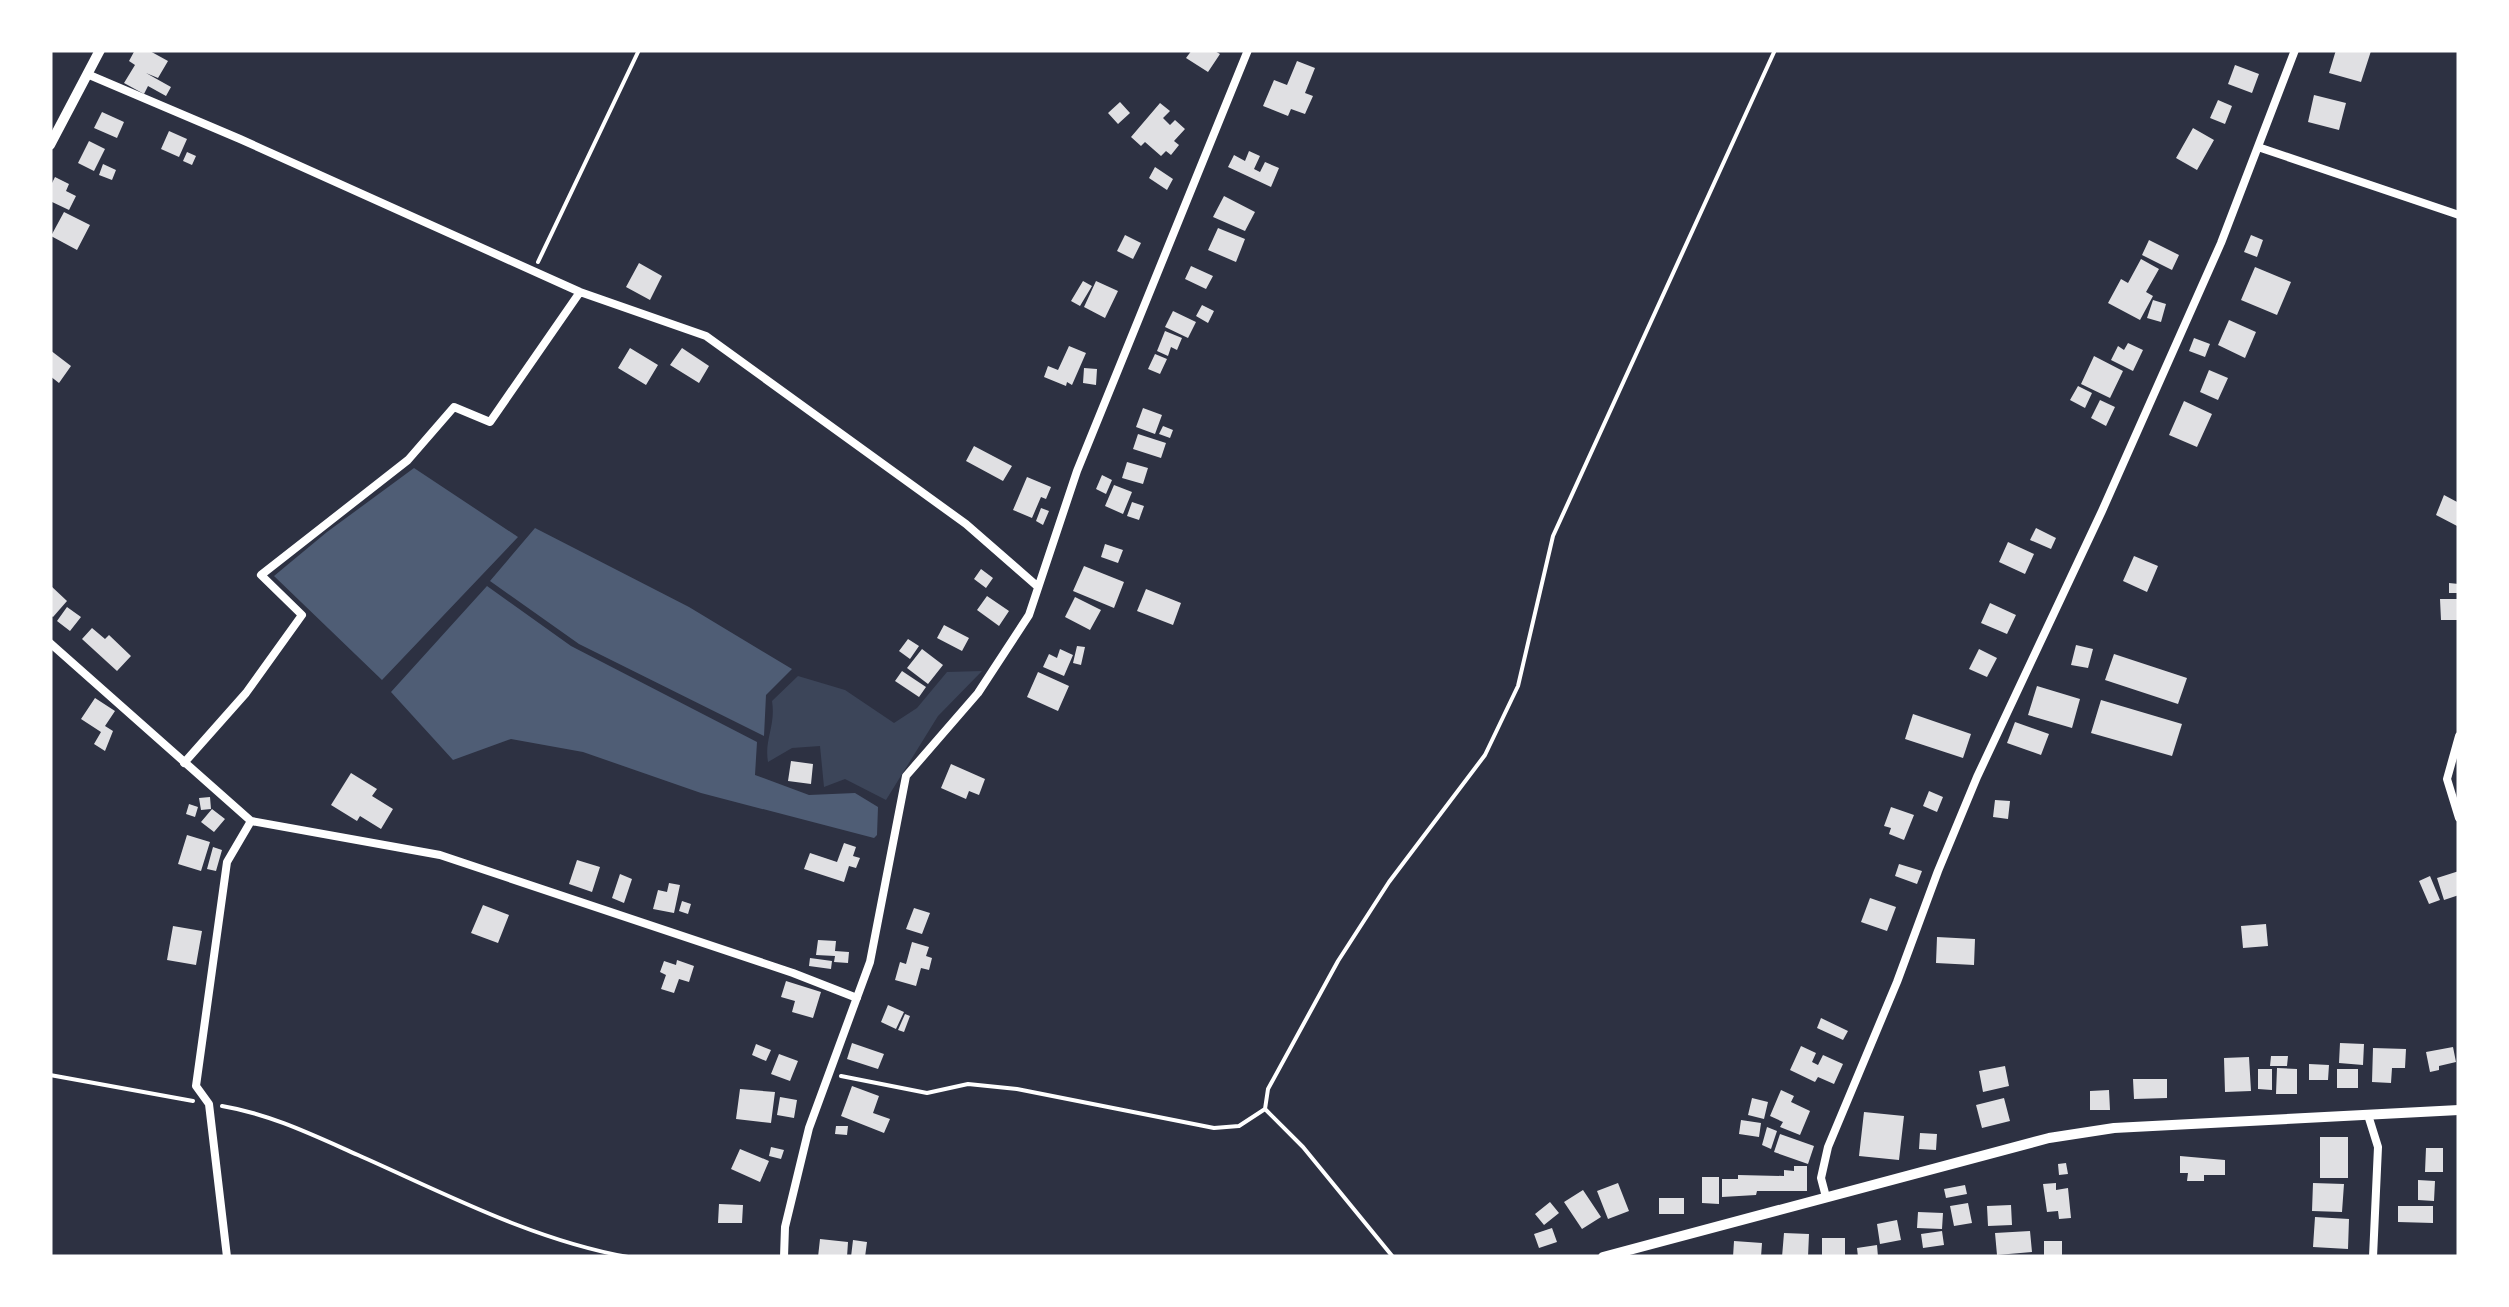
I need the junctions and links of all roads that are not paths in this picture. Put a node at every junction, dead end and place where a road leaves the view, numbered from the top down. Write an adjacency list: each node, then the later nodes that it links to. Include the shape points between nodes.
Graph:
1 (100, 50): 4 (street)
2 (1248, 50): 9 (street)
3 (2295, 50): 6 (street)
4 (87, 74): 5 (street); 8 (street)
5 (50, 145)
6 (2258, 148): 7 (street); 18 (street, via 1938,871 1828,1147 1820,1178)
7 (2459, 215)
8 (580, 292): 9 (street, via 706,336 966,524); 12 (street, via 490,422 454,407 408,460 261,576 302,615 246,693)
9 (1037, 586): 15 (street, via 1029,615 978,692 906,776)
10 (50, 643): 12 (street)
11 (2459, 736): 13 (street, via 2448,779)
12 (184, 762): 14 (street)
13 (2459, 818)
14 (251, 820): 15 (street, via 440,855); 19 (street, via 227,862 196,1086 209,1104)
15 (857, 998): 20 (street, via 809,1128)
16 (2459, 1110): 17 (street)
17 (2368, 1115): 18 (street, via 2114,1128 2049,1138); 22 (street, via 2378,1148)
18 (1826, 1197): 21 (street)
19 (227, 1257)
20 (784, 1257)
21 (1603, 1257)
22 (2373, 1257)

